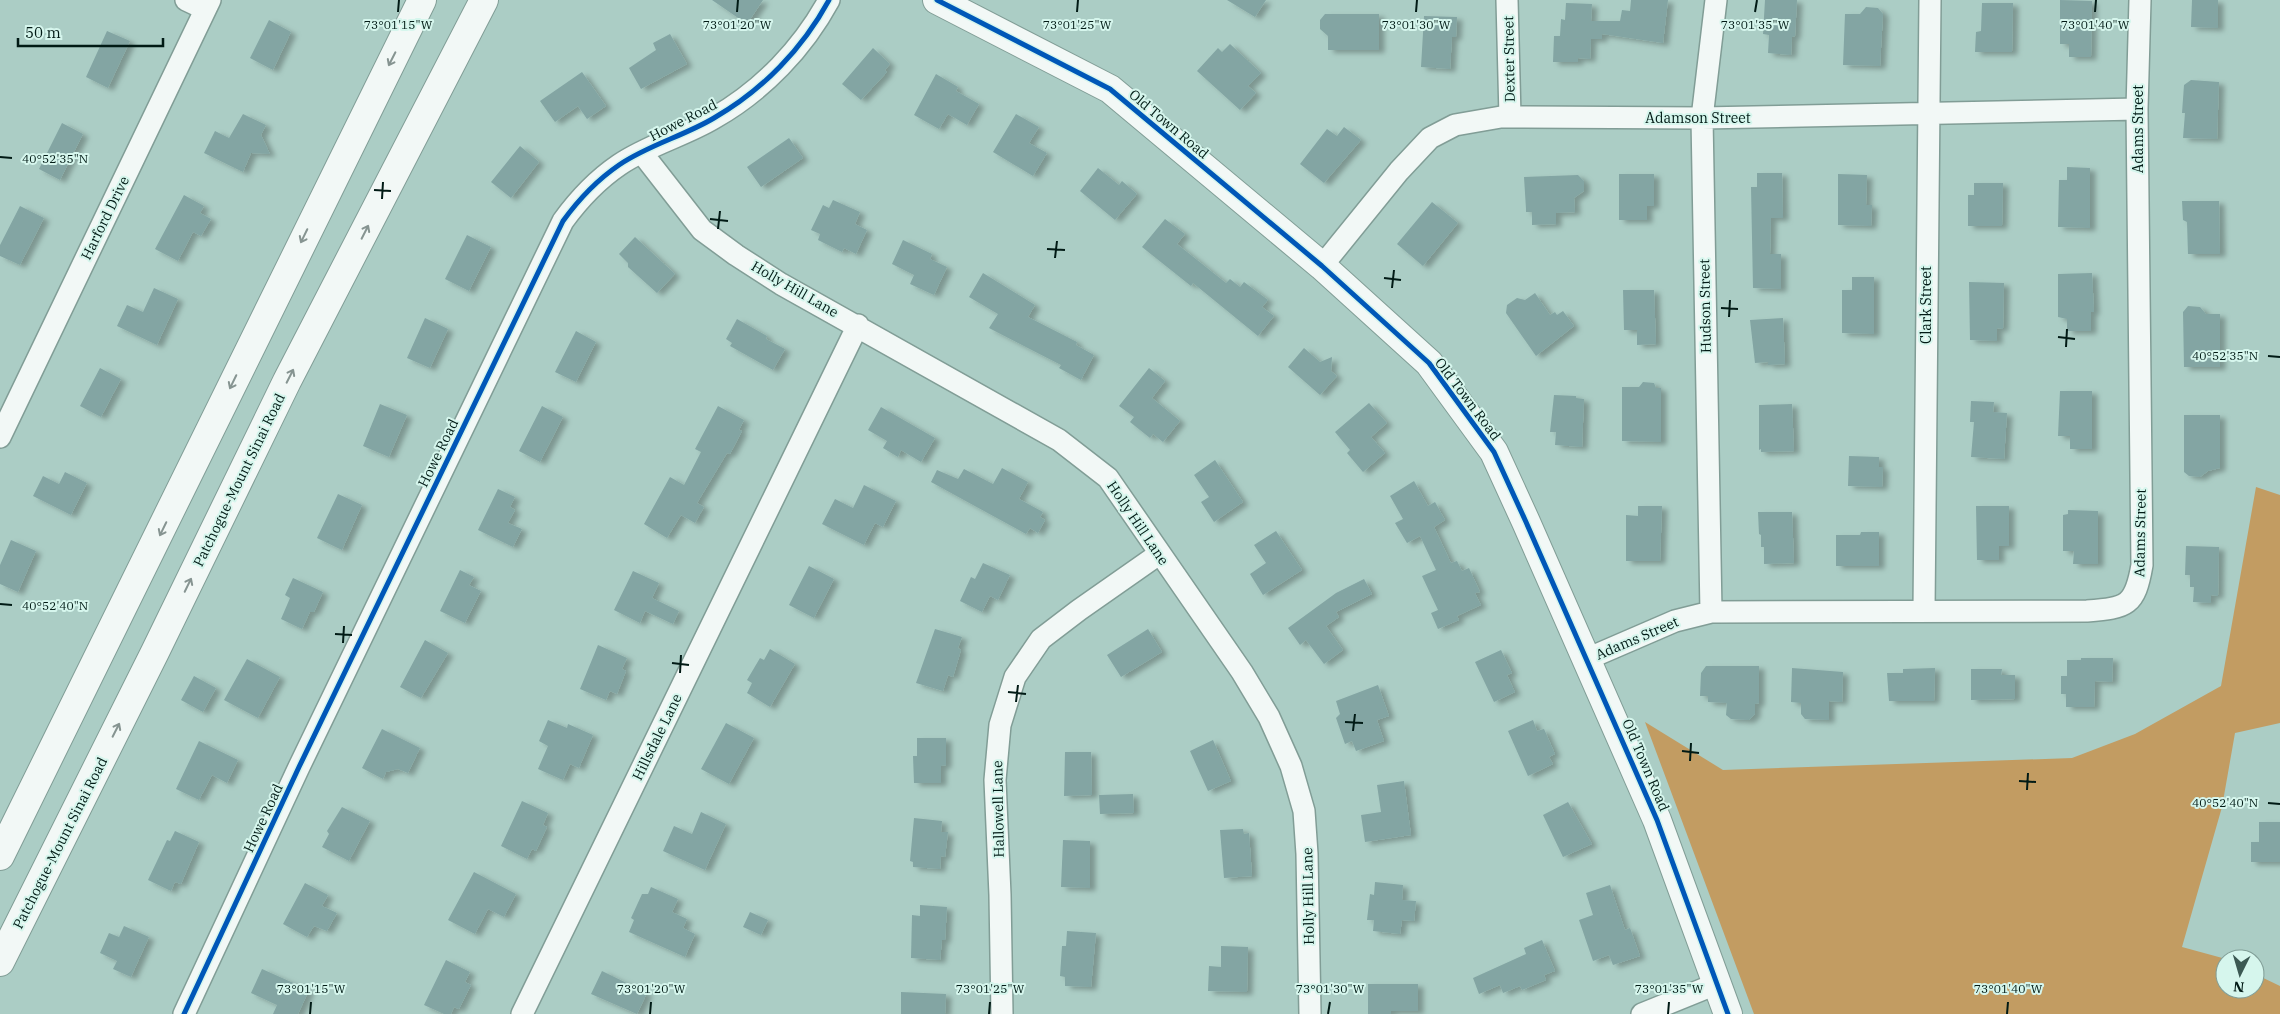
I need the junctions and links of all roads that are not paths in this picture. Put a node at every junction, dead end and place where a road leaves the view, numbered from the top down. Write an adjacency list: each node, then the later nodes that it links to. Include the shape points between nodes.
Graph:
1 (186, 0): 10 (street)
2 (422, 0): 23 (main road, one-way to 23)
3 (484, 0): 24 (main road, Patchogue-Mount Sinai Road, one-way to 3, via 287,381)
4 (829, 0): 15 (street, Howe Road, via 798,47 742,100 714,119)
5 (937, 0): 16 (main road, Old Town Road, via 1110,89)
6 (1507, 0): 13 (street, Dexter Street)
7 (1716, 0): 14 (street, Hudson Street)
8 (1930, 0): 12 (street, Clark Street)
9 (2140, 0): 11 (street, Adams Street)
10 (207, 4): 18 (street, Harford Drive)
11 (2137, 110): 12 (street, Adamson Street); 20 (street, Adams Street, via 2142,565 2138,586 2132,599 2118,608 2088,611)
12 (1928, 114): 14 (street, Adamson Street); 20 (street, Clark Street)
13 (1510, 117): 14 (street, Adamson Street); 16 (street, Adamson Street, via 1455,124 1430,138)
14 (1702, 118): 21 (street, Hudson Street)
15 (642, 152): 17 (street, Holly Hill Lane, via 702,230 782,284); 26 (street, Howe Road, via 596,183 563,221 299,767)
16 (1322, 266): 22 (main road, Old Town Road, via 1429,363 1494,452)
17 (858, 325): 19 (street, Holly Hill Lane, via 1059,440 1108,478); 27 (street, Hillsdale Lane)
18 (0, 437)
19 (1159, 554): 28 (street, Hallowell Lane, via 1041,639 1015,677 1000,725 995,780); 29 (street, Holly Hill Lane, via 1242,672 1269,717 1291,766 1304,812 1308,854)
20 (1924, 610): 21 (street, Adams Street)
21 (1711, 612): 22 (street, Adams Street, via 1675,620)
22 (1588, 659): 25 (main road, Old Town Road, via 1657,820)
23 (0, 856)
24 (0, 962)
25 (1716, 984): 30 (street); 31 (main road, Old Town Road)
26 (184, 1014)
27 (522, 1014)
28 (1002, 1014)
29 (1310, 1014)
30 (1642, 1014)
31 (1728, 1014)

